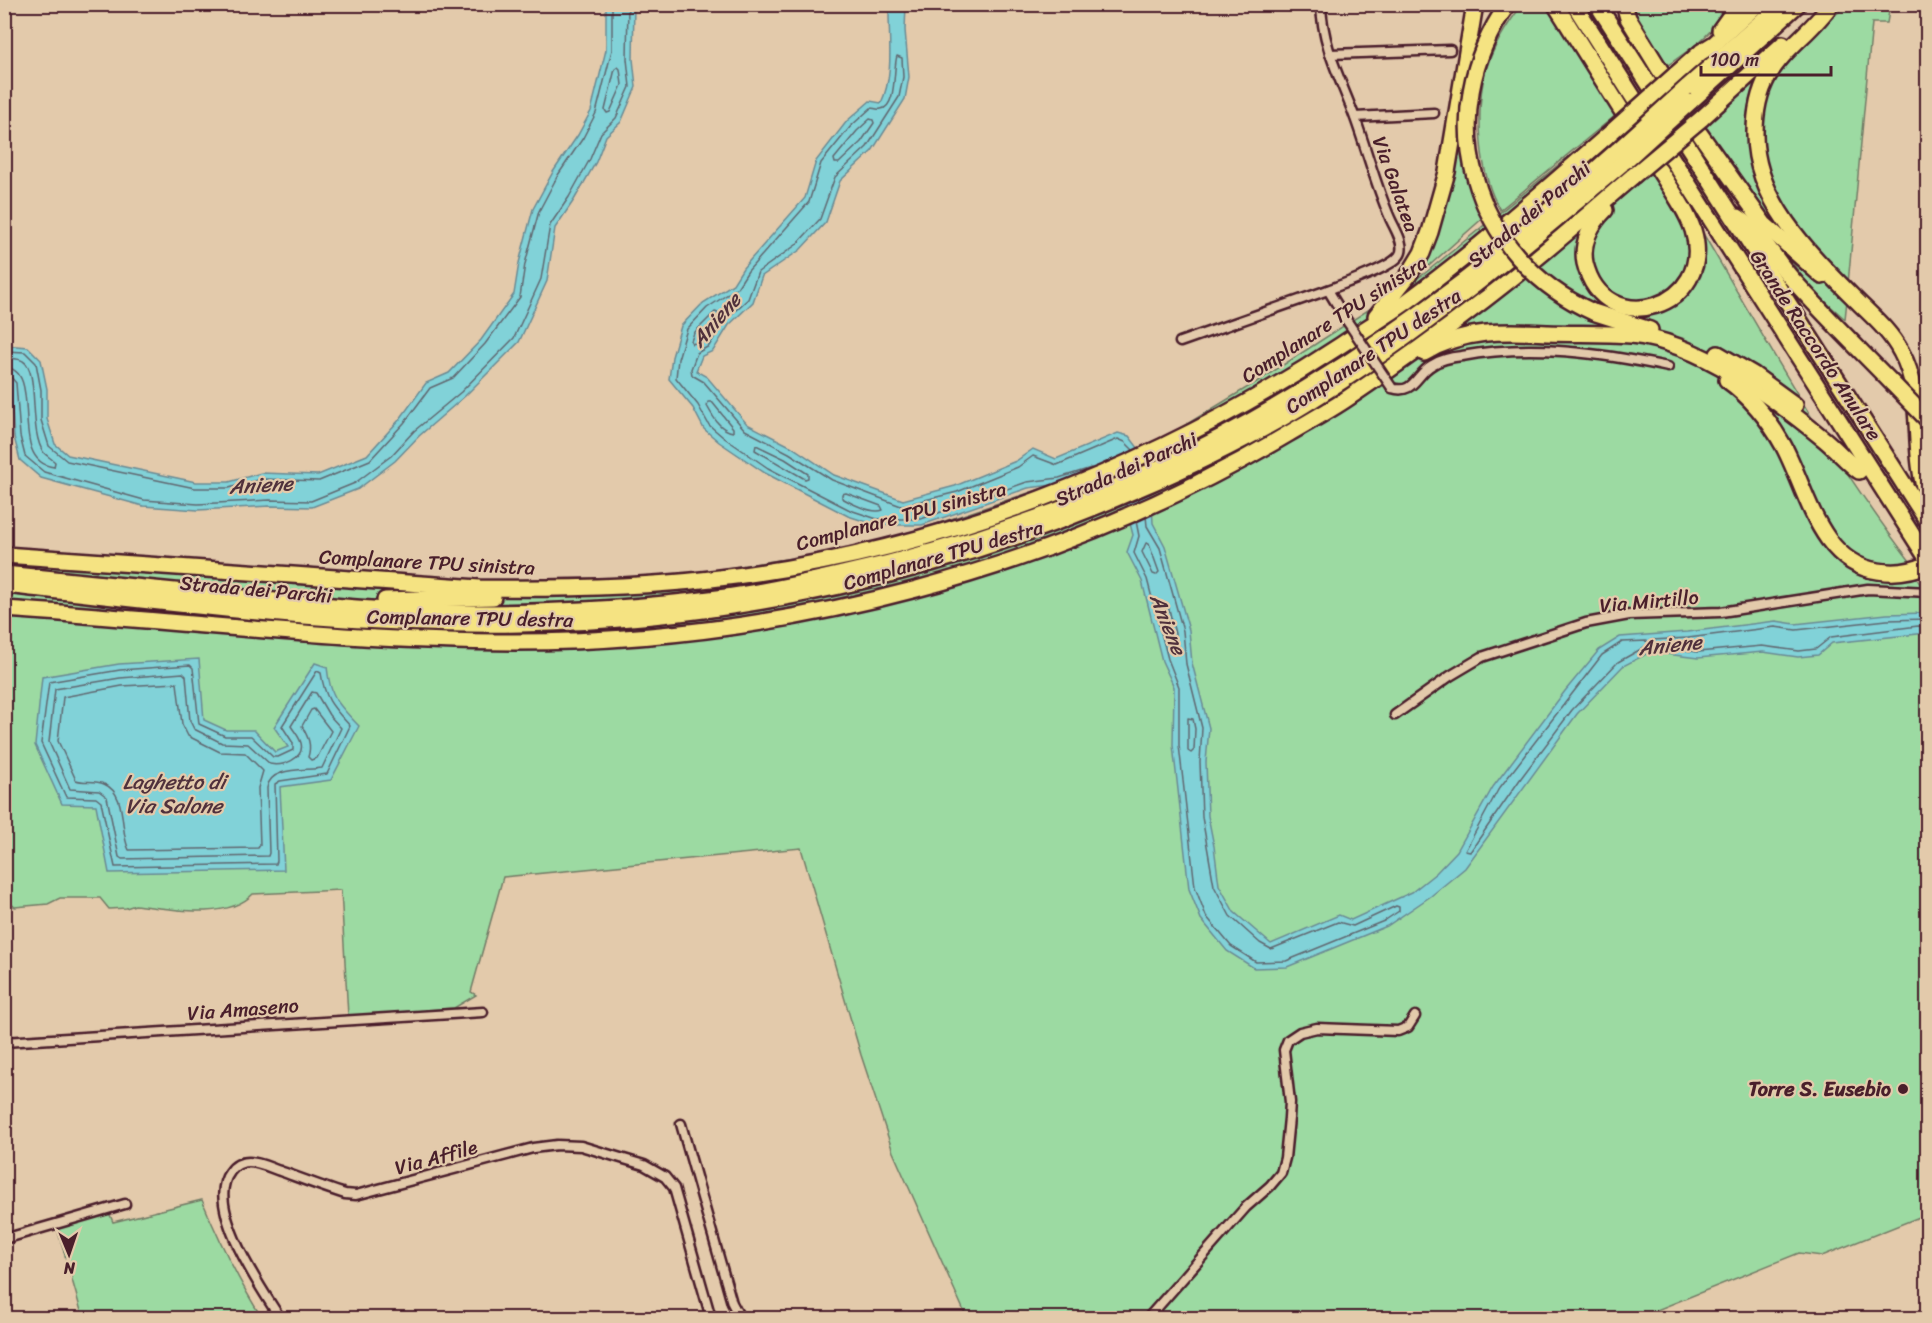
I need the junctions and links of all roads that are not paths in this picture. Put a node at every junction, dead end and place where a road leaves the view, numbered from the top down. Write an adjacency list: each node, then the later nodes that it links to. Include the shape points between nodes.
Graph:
1 (1321, 4): 15 (street, Via Galatea)
2 (1475, 4): 31 (highway, via 1447,172 1430,232 1408,276)
3 (1508, 4): 37 (highway, bridge, via 1490,33 1473,83 1468,140 1475,180 1489,217 1516,258 1556,292 1593,312 1694,344 1749,371 1813,421)
4 (1555, 4): 20 (highway)
5 (1574, 4): 19 (highway)
6 (1597, 4): 17 (highway)
7 (1624, 4): 16 (highway, via 1628,18)
8 (1735, 4): 14 (highway, via 1731,16)
9 (1758, 4): 14 (highway, Complanare TPU sinistra)
10 (1781, 4): 18 (highway, Strada dei Parchi)
11 (1798, 4): 18 (highway, Strada dei Parchi)
12 (1830, 4): 23 (highway, Complanare TPU destra); 30 (highway, via 1823,17 1778,62 1761,90 1755,139 1764,179 1776,207)
13 (1450, 50): 15 (street)
14 (1701, 51): 16 (highway, Complanare TPU sinistra)
15 (1330, 54): 22 (street, Via Galatea)
16 (1669, 75): 31 (highway, Complanare TPU sinistra, bridge, via 1607,136 1512,219)
17 (1650, 86)
18 (1688, 95): 43 (highway, Strada dei Parchi, bridge, via 1621,156 1466,279 1304,390 1173,467 1077,515 954,558)
19 (1635, 100)
20 (1622, 111)
21 (1434, 113): 22 (street)
22 (1354, 117): 29 (street, Via Galatea, via 1402,249 1398,258)
23 (1701, 126): 27 (highway, Complanare TPU destra, bridge); 30 (highway, via 1764,224 1844,295)
24 (1686, 143): 28 (highway, Grande Raccordo Anulare)
25 (1671, 157): 38 (highway, Grande Raccordo Anulare)
26 (1659, 170): 27 (highway, via 1692,229 1696,251 1691,276 1657,306 1633,309 1610,301 1595,287 1584,259 1587,237)
27 (1629, 180): 35 (highway, Complanare TPU destra, via 1485,300)
28 (1728, 211): 36 (highway, bridge, via 1752,228 1812,302); 40 (highway, Grande Raccordo Anulare)
29 (1329, 290): 33 (street, Via Galatea); 34 (street, bridge, via 1392,388 1399,390 1408,389 1425,370 1442,360 1500,351 1580,353)
30 (1856, 300): 39 (highway, via 1887,331 1910,372 1918,454)
31 (1363, 331): 47 (highway, Complanare TPU sinistra, via 1297,374 1163,446 1007,511 882,547 787,568)
32 (1588, 335): 35 (highway, via 1492,332 1458,337 1433,347 1373,387); 37 (highway, via 1631,335 1701,356 1792,415); 42 (highway, via 1673,352 1735,386 1778,435 1821,527 1845,556 1868,569 1894,573 1914,570)
33 (1180, 342)
34 (1668, 367)
35 (1346, 399): 51 (highway, Complanare TPU destra, via 1249,457 1062,543 902,592 737,625 559,641 470,641 350,637)
36 (1928, 420)
37 (1859, 471): 38 (highway)
38 (1887, 495): 42 (highway, Grande Raccordo Anulare)
39 (1928, 499)
40 (1928, 522)
41 (4, 555): 47 (highway, Complanare TPU sinistra, via 478,588)
42 (1926, 560)
43 (888, 570): 45 (highway, Strada dei Parchi, via 791,597 722,608 647,617 515,624 355,619); 46 (highway, Strada dei Parchi, via 718,598 604,609 489,613 339,607)
44 (4, 574): 46 (highway, Strada dei Parchi)
45 (4, 585)
46 (115, 586): 47 (highway, via 380,600 571,594)
47 (614, 588)
48 (1928, 591): 52 (street, Via Mirtillo, via 1868,589 1722,612 1629,615 1586,623 1482,657)
49 (4, 604): 51 (highway)
50 (4, 609): 51 (highway, Complanare TPU destra)
51 (61, 613)
52 (1395, 715)
53 (483, 1012): 55 (street, Via Amaseno)
54 (1415, 1016): 62 (street, via 1408,1027 1398,1031 1317,1028 1291,1037 1284,1050 1290,1102 1281,1173)
55 (4, 1042)
56 (681, 1124): 61 (street, via 732,1303)
57 (125, 1204): 58 (street)
58 (4, 1239)
59 (280, 1318): 60 (street, Via Affile, via 242,1256 225,1209 224,1182 238,1164 255,1162 356,1195 533,1148 568,1144 644,1165 670,1182)
60 (711, 1318)
61 (740, 1318)
62 (1148, 1318)

